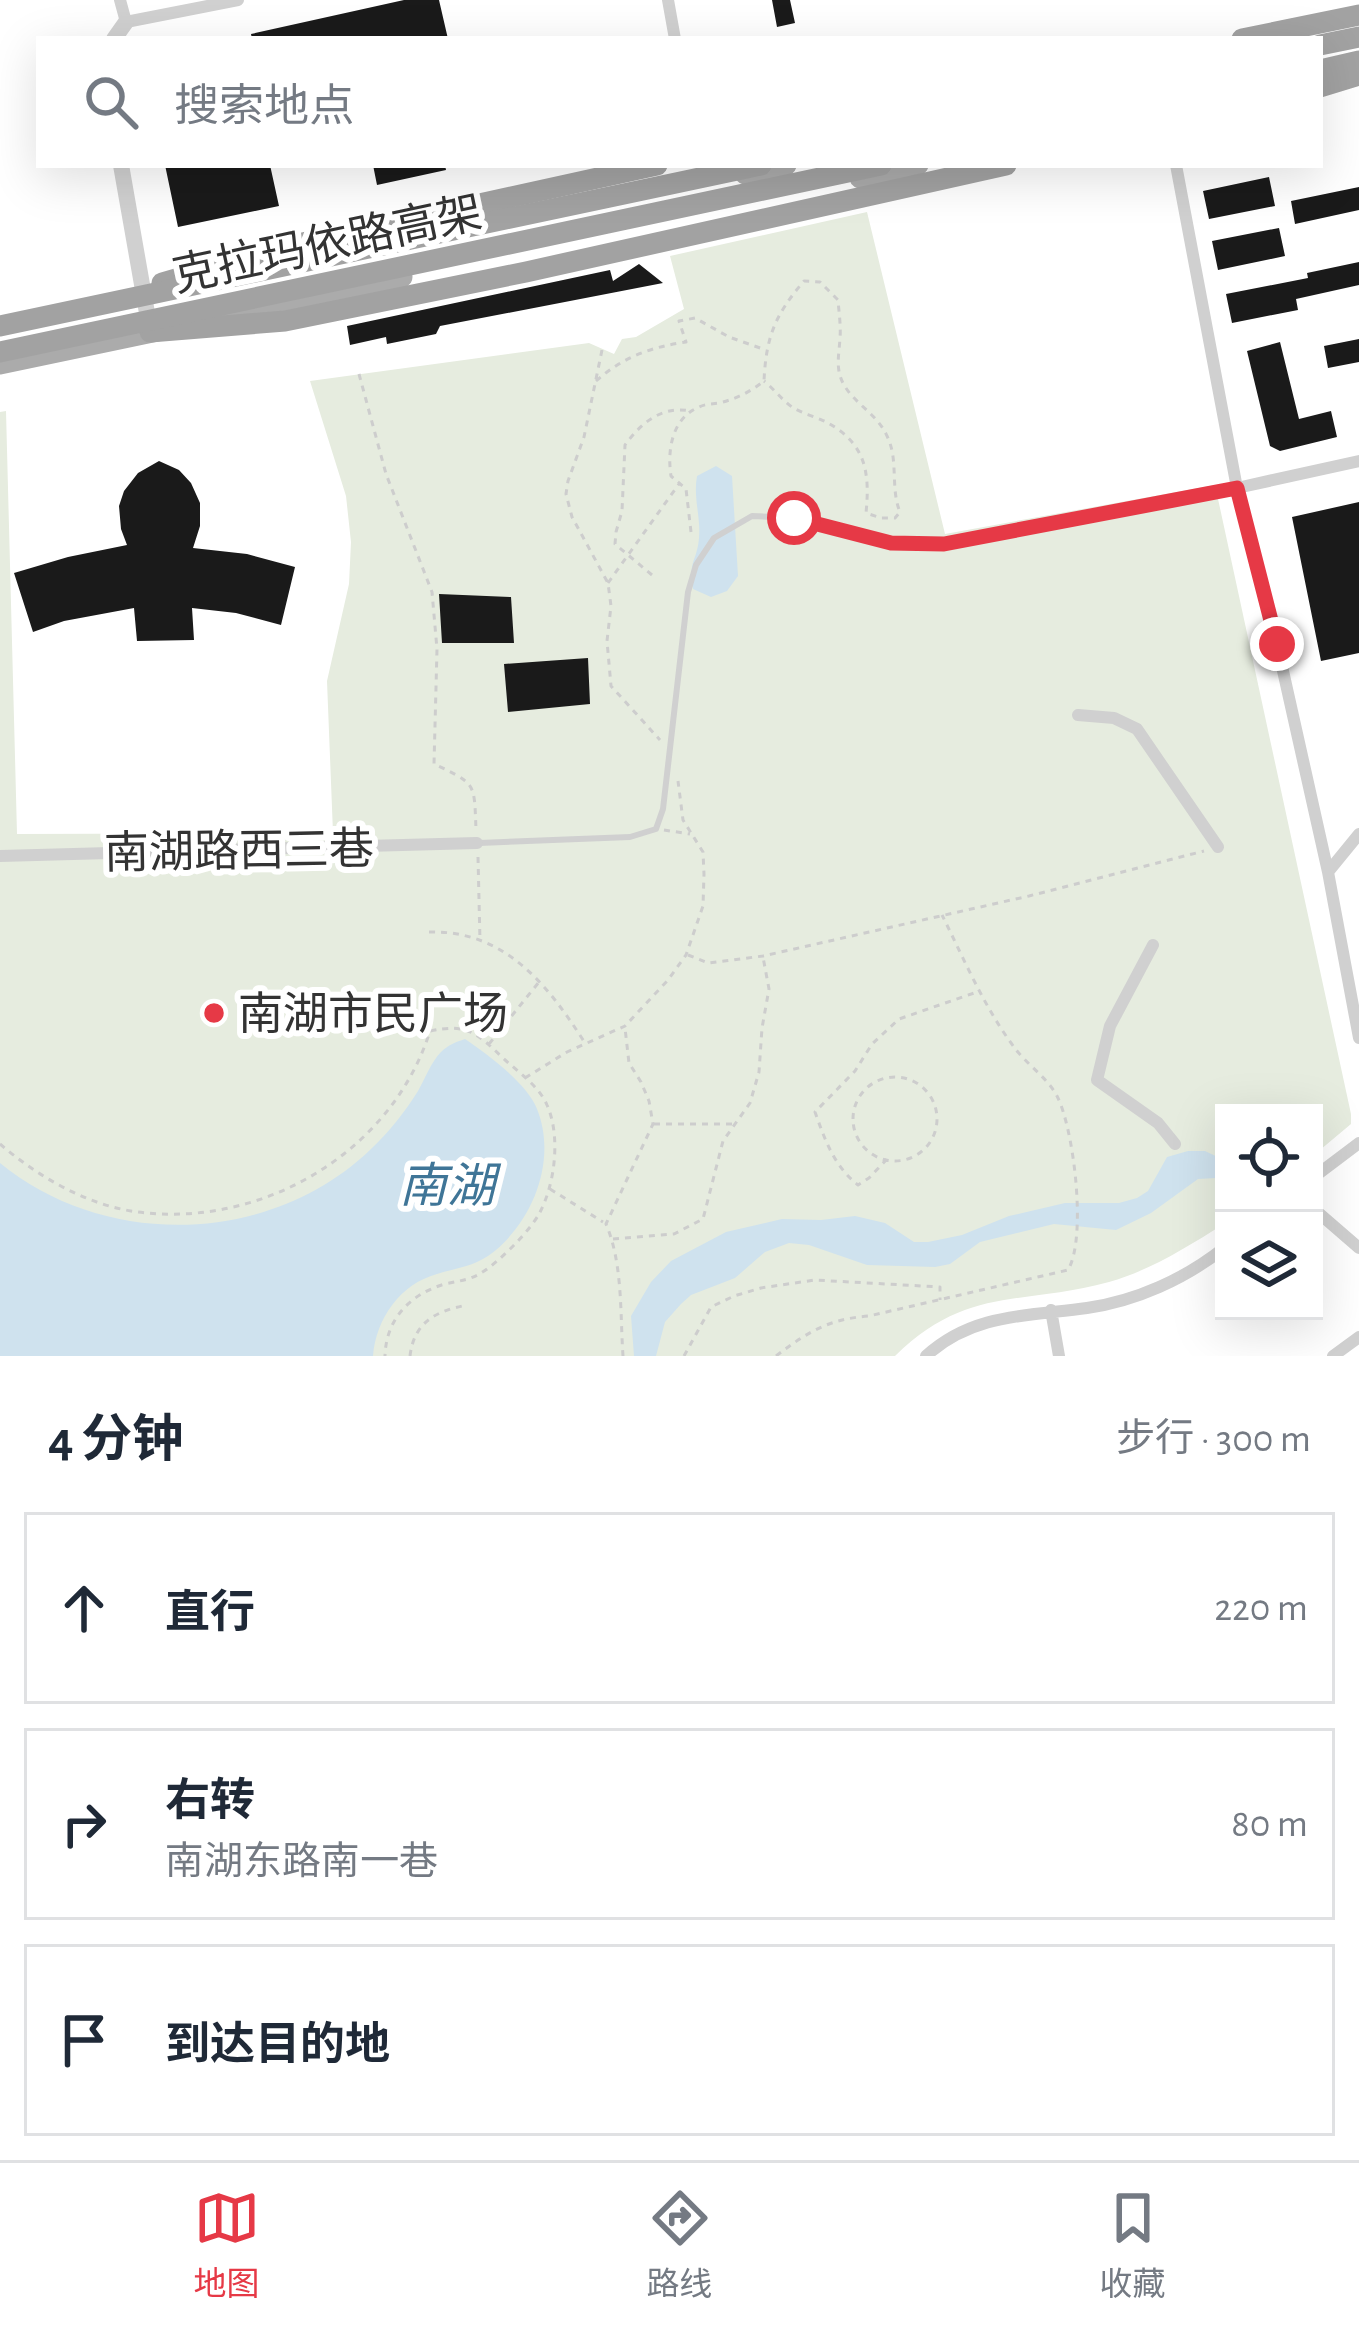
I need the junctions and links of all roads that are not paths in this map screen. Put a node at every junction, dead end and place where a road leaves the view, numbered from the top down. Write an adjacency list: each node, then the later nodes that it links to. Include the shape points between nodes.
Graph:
1 (120, 0): 5 (street)
2 (238, 0): 5 (street)
3 (668, 0): 7 (street)
4 (1359, 15): 8 (highway)
5 (126, 22): 6 (street)
6 (116, 36)
7 (674, 36)
8 (1257, 36)
9 (1359, 38): 10 (highway)
10 (1323, 46)
11 (1359, 63): 12 (highway)
12 (1323, 71)
13 (1359, 75): 14 (highway)
14 (1323, 86)
15 (123, 168): 24 (street)
16 (643, 168): 24 (highway, via 289,246)
17 (747, 168): 25 (highway, 克拉玛依路高架, bridge)
18 (758, 168): 23 (main road)
19 (867, 168): 27 (highway, 克拉玛依路高架, bridge)
20 (904, 168): 26 (main road)
21 (993, 168): 26 (highway, via 285,321)
22 (1177, 168): 30 (street)
23 (702, 174): 24 (main road)
24 (144, 289): 25 (main road); 26 (street)
25 (0, 324)
26 (150, 332): 28 (main road)
27 (0, 352)
28 (0, 364)
29 (1359, 461): 30 (street)
30 (1237, 488): 33 (lane, via 944,544 891,543 794,518 752,516 714,538 696,565 656,829); 36 (street)
31 (1078, 715): 34 (street, via 1137,729)
32 (1359, 834): 36 (street)
33 (478, 843): 35 (street, 南湖路西三巷)
34 (1218, 847)
35 (0, 856)
36 (1328, 872): 38 (street)
37 (1153, 945): 40 (street, via 1110,1026 1097,1080)
38 (1359, 1038)
39 (1359, 1142): 41 (street)
40 (1175, 1144)
41 (1323, 1170)
42 (1317, 1212): 43 (street)
43 (1359, 1248)
44 (1215, 1255): 45 (street, via 1132,1297)
45 (1051, 1310): 47 (street, via 1004,1316); 48 (street)
46 (1359, 1337): 49 (street)
47 (926, 1356)
48 (1059, 1356)
49 (1333, 1356)

